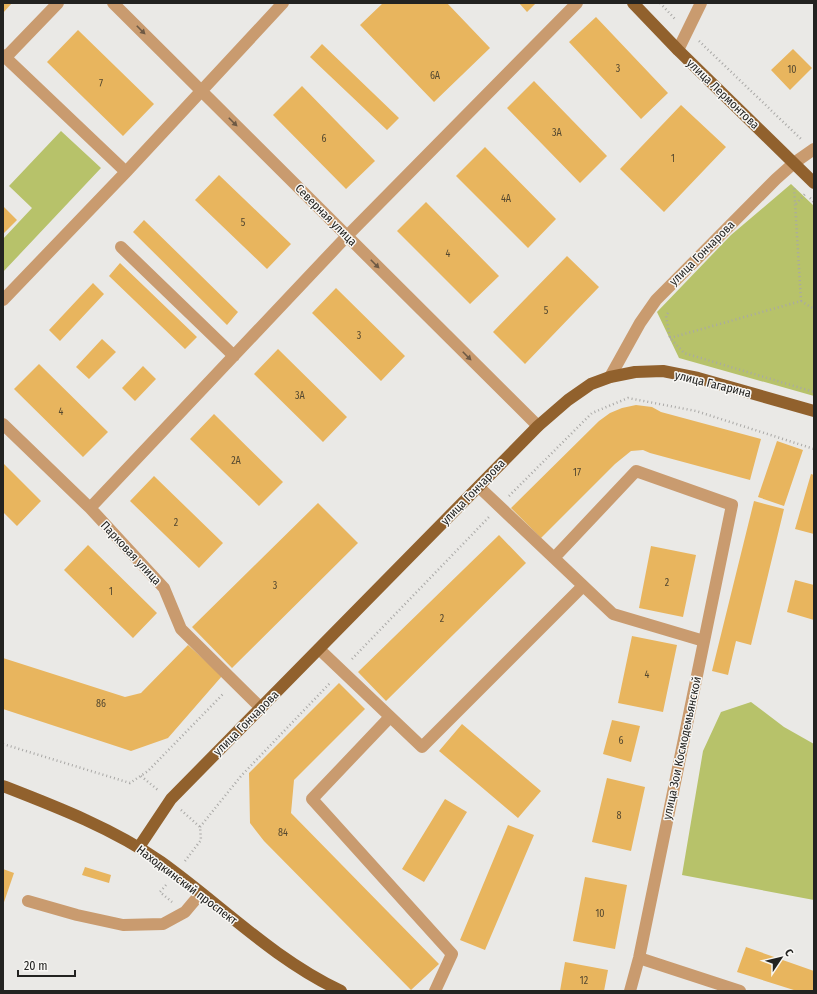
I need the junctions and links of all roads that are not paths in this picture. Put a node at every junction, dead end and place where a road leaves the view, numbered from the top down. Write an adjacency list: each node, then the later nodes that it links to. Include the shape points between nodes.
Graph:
1 (58, 3): 8 (street)
2 (113, 3): 9 (street, Северная улица, one-way to 9)
3 (283, 3): 9 (street)
4 (577, 3): 14 (street)
5 (633, 3): 7 (main road, улица Лермонтова)
6 (701, 3): 7 (street)
7 (678, 50): 11 (main road, улица Лермонтова)
8 (4, 56): 12 (street)
9 (202, 91): 12 (street); 14 (street, Северная улица, one-way to 14)
10 (813, 150): 11 (street, улица Гончарова)
11 (794, 163): 13 (main road, улица Лермонтова); 18 (street, улица Гончарова, via 656,300)
12 (126, 172): 16 (street)
13 (814, 183)
14 (348, 236): 17 (street); 21 (street, Северная улица, one-way to 21)
15 (120, 247): 17 (street)
16 (3, 300)
17 (234, 356): 23 (street)
18 (610, 377): 19 (main road, улица Гагарина, via 635,372 663,371 698,378); 21 (main road, улица Гончарова, via 591,384)
19 (814, 411)
20 (3, 424): 23 (street, Парковая улица)
21 (538, 426): 22 (main road, улица Гончарова)
22 (479, 487): 24 (street); 27 (main road, улица Гончарова)
23 (90, 508): 28 (street, Парковая улица, via 164,588 181,630)
24 (554, 558): 25 (street); 26 (street, улица Зои Космодемьянской, via 636,471 732,505)
25 (583, 586): 26 (street, via 613,614); 29 (street, via 422,747)
26 (704, 641): 34 (street, улица Зои Космодемьянской)
27 (319, 649): 28 (main road, улица Гончарова); 29 (street)
28 (261, 708): 31 (main road, улица Гончарова, via 170,799)
29 (390, 717): 36 (street, via 312,799 452,954)
30 (3, 786): 31 (main road, Находкинский проспект, via 95,825)
31 (139, 847): 32 (main road, Находкинский проспект)
32 (201, 893): 33 (street, via 185,912 163,924 123,926); 35 (main road, Находкинский проспект, via 253,936 290,962)
33 (28, 901)
34 (639, 958): 37 (street, улица Зои Космодемьянской); 38 (street)
35 (341, 991)
36 (435, 991)
37 (630, 991)
38 (740, 991)

